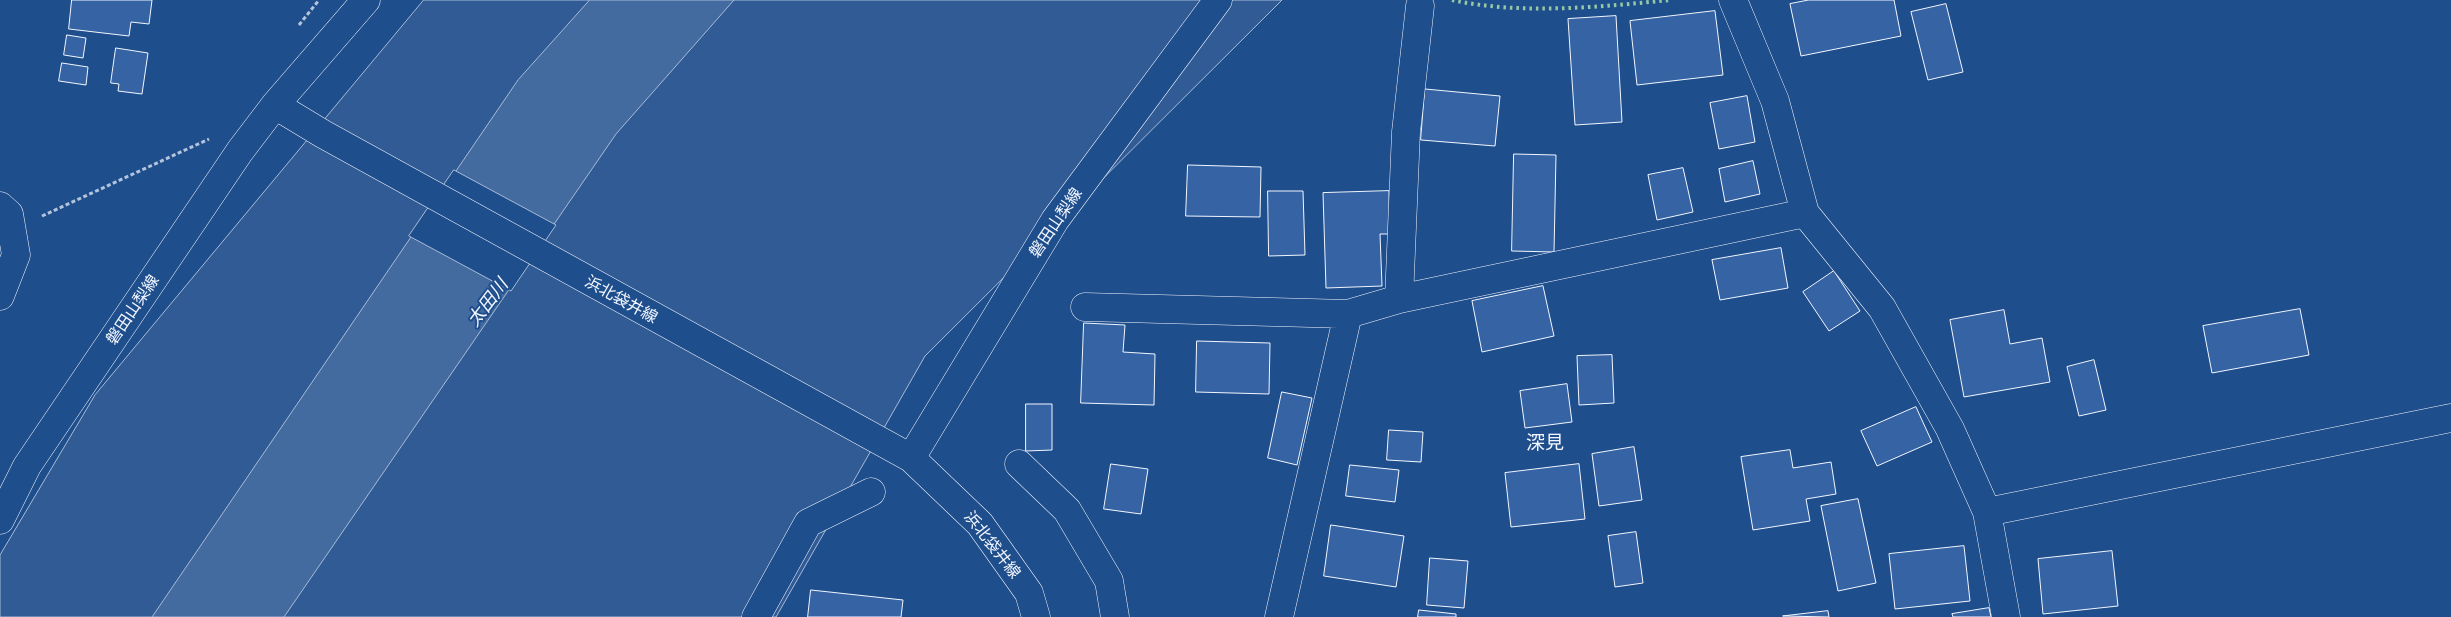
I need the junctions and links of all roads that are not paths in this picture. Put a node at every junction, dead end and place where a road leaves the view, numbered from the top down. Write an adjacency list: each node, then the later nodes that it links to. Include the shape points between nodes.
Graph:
1 (366, 0): 5 (street)
2 (1218, 0): 13 (street, 磐田山梨線, via 1055,220)
3 (1733, 0): 7 (street, via 1775,101)
4 (1420, 6): 9 (street, via 1406,132)
5 (275, 105): 13 (street, 浜北袋井線); 17 (street, 磐田山梨線, via 240,151 32,458)
6 (0, 206): 8 (street, via 9,214 16,255)
7 (1805, 213): 9 (street); 16 (street, via 1882,308 1950,430)
8 (0, 296)
9 (1400, 299): 11 (street)
10 (1085, 307): 11 (street)
11 (1348, 314): 21 (street)
12 (2451, 418): 16 (street)
13 (911, 458): 19 (street, 浜北袋井線, via 980,524 1029,593)
14 (1020, 464): 20 (street, via 1067,510 1108,581)
15 (871, 492): 18 (street, via 808,523)
16 (1987, 512): 22 (street)
17 (0, 520)
18 (756, 617)
19 (1036, 617)
20 (1115, 617)
21 (1279, 617)
22 (2006, 617)

